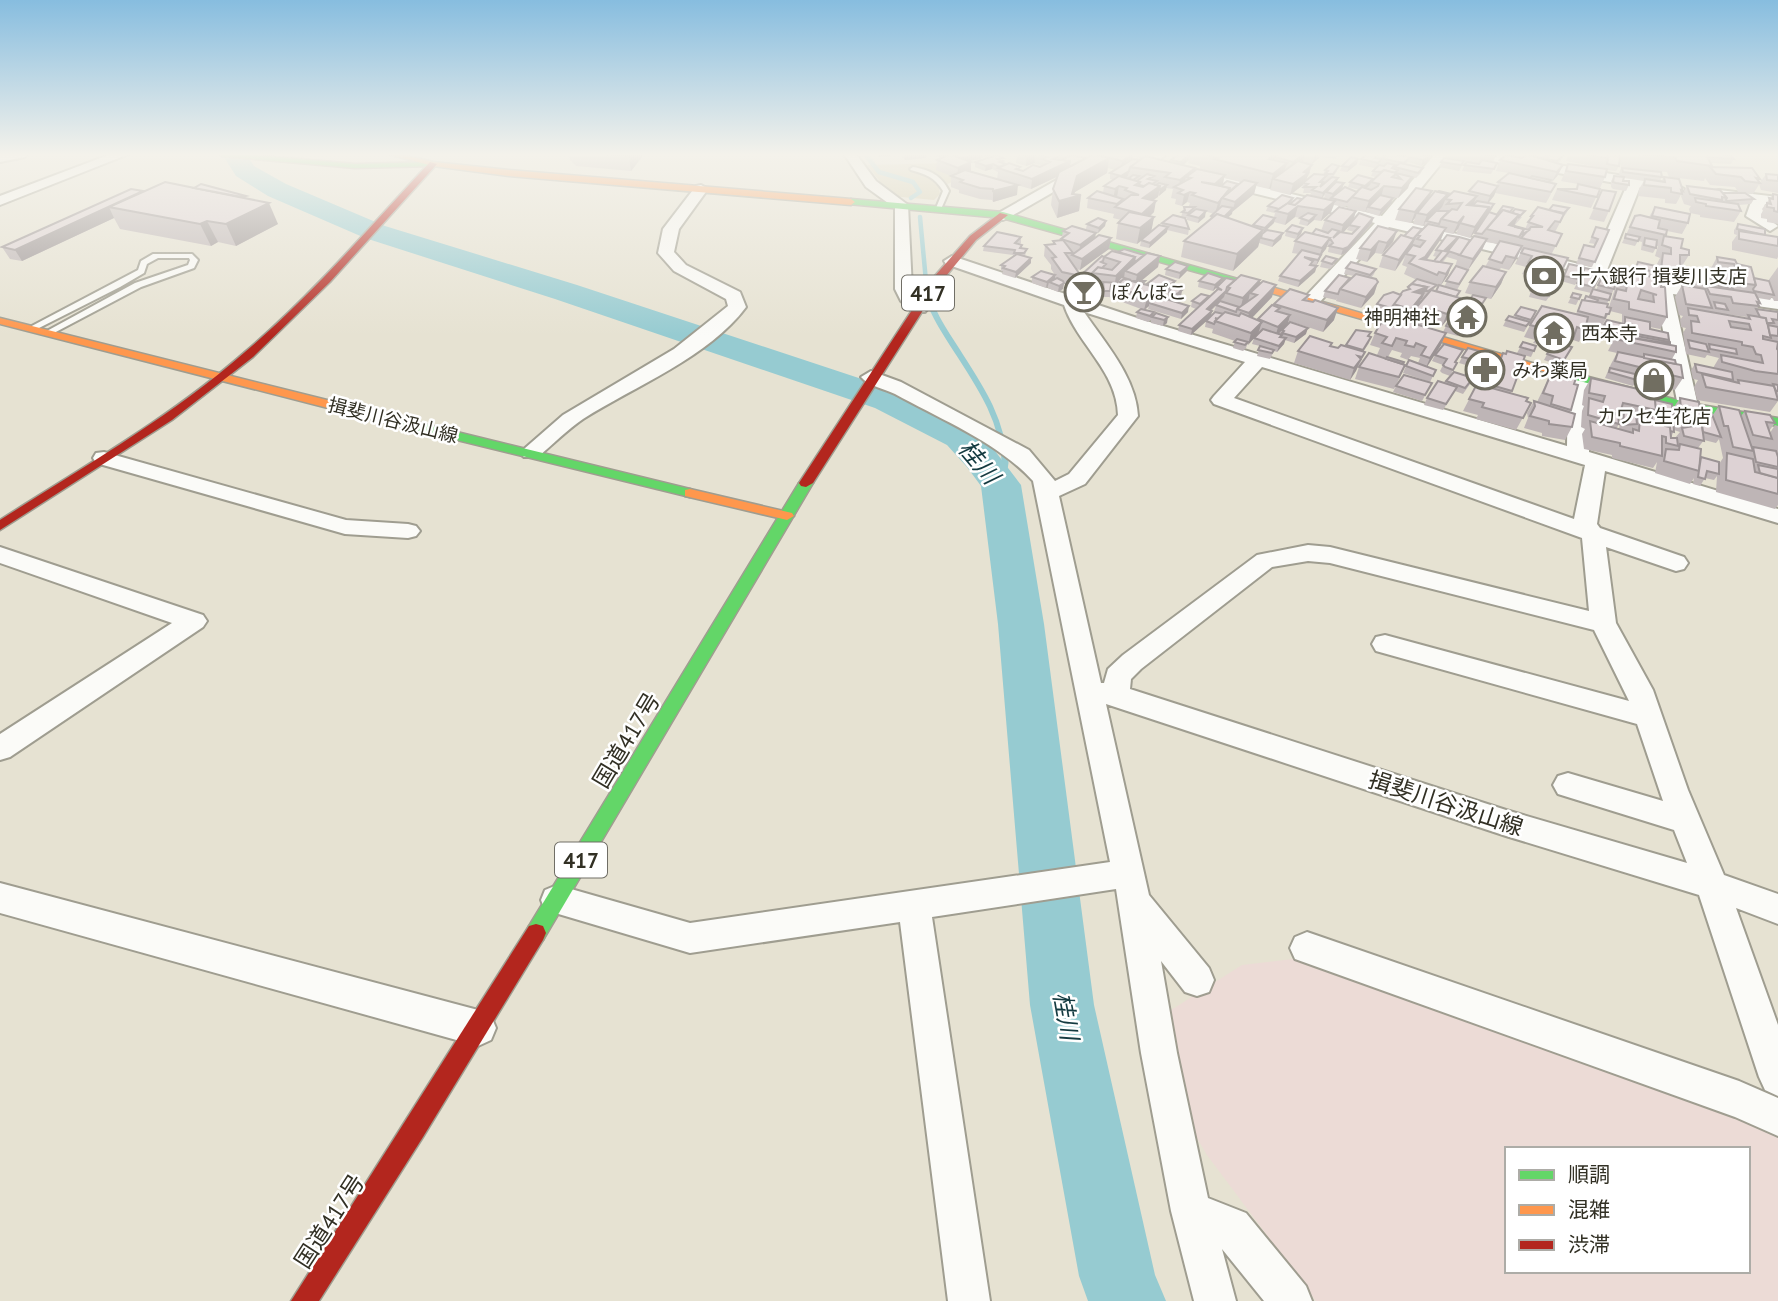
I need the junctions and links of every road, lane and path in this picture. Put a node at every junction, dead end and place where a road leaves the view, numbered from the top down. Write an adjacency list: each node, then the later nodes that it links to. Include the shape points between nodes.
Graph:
1 (385, 215): 25 (main road, via 270,335)
2 (682, 215): 21 (street, via 671,229 666,253 681,268 734,296 737,307)
3 (902, 215): 18 (street, via 900,276 906,297)
4 (1003, 215): 12 (main road, 国道417号 / 417, via 985,226); 15 (main road)
5 (1360, 215): 9 (street)
6 (1390, 215): 9 (street)
7 (1622, 215): 13 (street)
8 (1754, 215): 10 (street)
9 (1384, 221): 13 (street); 15 (street)
10 (1774, 227): 11 (street)
11 (1770, 246)
12 (952, 261): 16 (street); 18 (main road, 国道417号 / 417)
13 (1597, 273): 14 (street)
14 (1663, 287): 17 (street); 28 (street)
15 (1311, 301): 26 (main road)
16 (1072, 302): 24 (street); 33 (street, via 1130,407 1128,416 1077,480)
17 (1778, 304)
18 (919, 307): 27 (main road, 国道417号 / 417)
19 (0, 321): 20 (main road, 揖斐川谷汲山線)
20 (32, 328): 22 (main road, 揖斐川谷汲山線); 22 (lane, via 117,285 156,256 183,254 194,260)
21 (715, 329): 23 (street)
22 (49, 332): 25 (main road, 揖斐川谷汲山線)
23 (687, 350): 30 (street, via 573,416)
24 (1256, 361): 32 (street); 38 (street, via 1221,400)
25 (222, 378): 30 (main road, 揖斐川谷汲山線); 31 (main road)
26 (1578, 378): 28 (main road); 32 (street)
27 (869, 380): 33 (street, via 894,386 1021,455 1044,479); 34 (main road, 国道417号 / 417)
28 (1688, 406): 29 (main road)
29 (1778, 422)
30 (531, 453): 34 (main road, 揖斐川谷汲山線)
31 (104, 458): 36 (main road); 37 (street, via 345,527)
32 (1587, 460): 35 (street); 38 (street, via 1585,524)
33 (1049, 492): 43 (street)
34 (787, 516): 51 (main road, 国道417号 / 417)
35 (1778, 516)
36 (0, 526)
37 (408, 531)
38 (1593, 535): 40 (street); 41 (street)
39 (0, 555): 45 (street, via 194,621)
40 (1676, 563)
41 (1603, 622): 43 (street, via 1308,553 1265,561 1132,662); 44 (street)
42 (1385, 644): 44 (street)
43 (1102, 693): 48 (street); 49 (street, 揖斐川谷汲山線)
44 (1648, 717): 47 (street)
45 (0, 748)
46 (1567, 785): 47 (street)
47 (1686, 821): 49 (street)
48 (1125, 884): 52 (street); 55 (street); 59 (street)
49 (1713, 885): 53 (street, 揖斐川谷汲山線); 57 (street)
50 (0, 898): 56 (street)
51 (557, 900): 52 (street, via 690,938); 56 (main road, 国道417号 / 417)
52 (914, 903): 61 (street)
53 (1778, 909)
54 (1307, 948): 58 (street)
55 (1197, 980)
56 (478, 1028): 60 (main road, 国道417号 / 417)
57 (1778, 1077)
58 (1778, 1116)
59 (1191, 1211): 62 (street); 63 (street, via 1231,1228)
60 (304, 1301)
61 (969, 1301)
62 (1215, 1301)
63 (1292, 1301)

